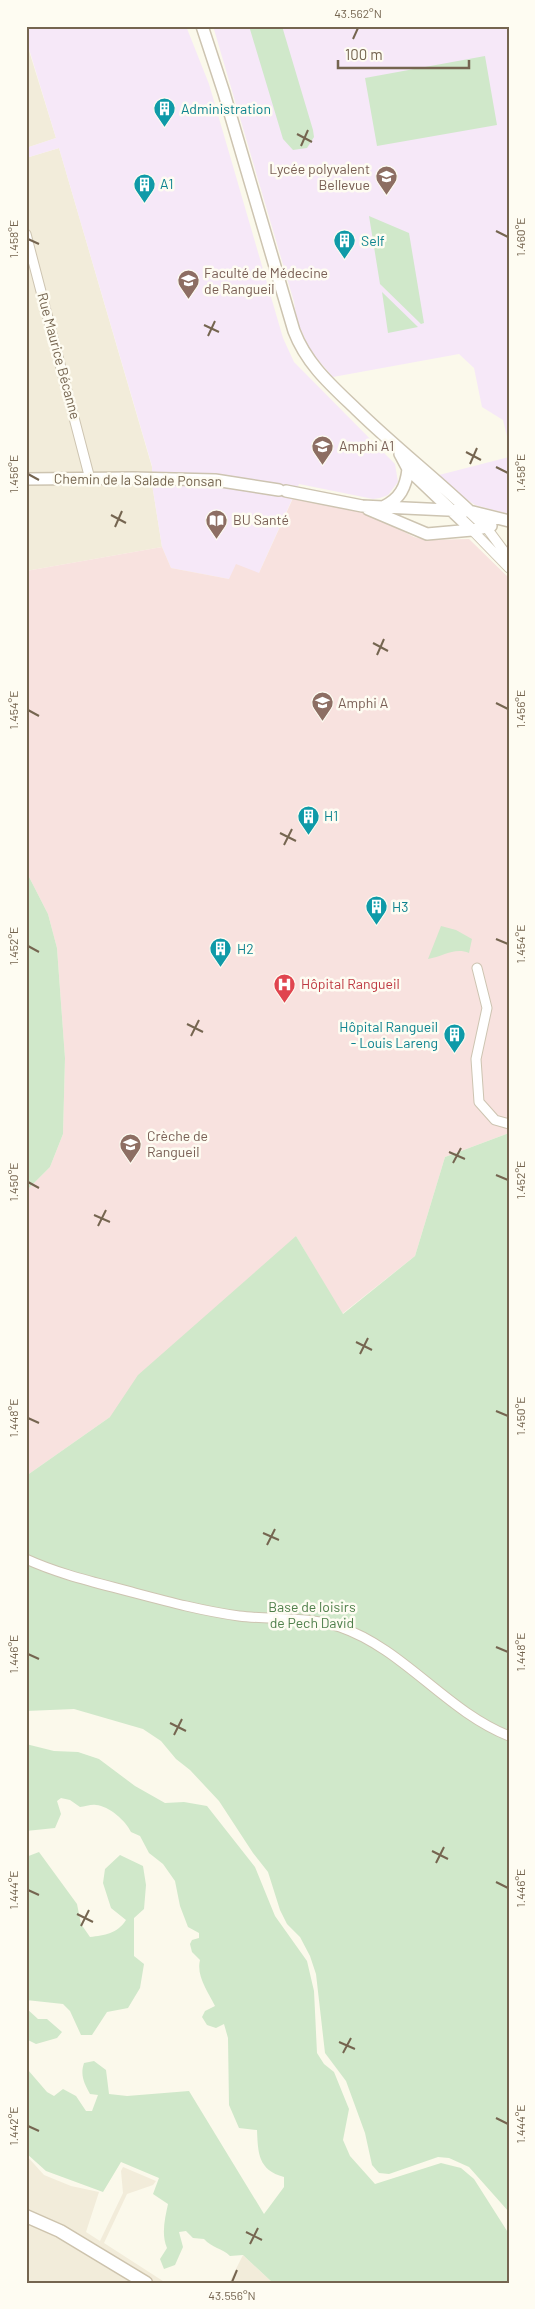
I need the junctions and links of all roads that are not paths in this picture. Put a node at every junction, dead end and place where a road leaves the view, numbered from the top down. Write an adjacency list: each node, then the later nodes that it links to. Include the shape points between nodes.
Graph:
1 (202, 26): 3 (street, via 299,346 324,379)
2 (26, 234): 6 (street, Rue Maurice Bécanne)
3 (398, 449): 4 (street); 10 (street)
4 (408, 468): 8 (street, via 401,494); 9 (street)
5 (26, 479): 6 (street, Chemin de la Salade Ponsan)
6 (90, 479): 7 (street, Chemin de la Salade Ponsan, via 215,480)
7 (362, 506): 8 (street, Chemin de la Salade Ponsan); 13 (street, Chemin de la Salade Ponsan, via 427,534)
8 (383, 507): 9 (street, Chemin de la Salade Ponsan)
9 (452, 510): 10 (street, Chemin de la Salade Ponsan); 13 (street)
10 (469, 511): 11 (street, Chemin de la Salade Ponsan); 12 (street)
11 (509, 522): 12 (street, Chemin de la Salade Ponsan)
12 (486, 527): 13 (street, Chemin de la Salade Ponsan); 14 (street)
13 (472, 530): 15 (street)
14 (509, 558)
15 (509, 568)
16 (477, 968): 17 (street, via 487,1008 476,1059 479,1102 495,1120)
17 (509, 1124)
18 (26, 1559): 19 (street, via 67,1576 202,1610 340,1627 392,1656 467,1714)
19 (509, 1736)
20 (26, 2216): 21 (main road, via 60,2231)
21 (146, 2283)

